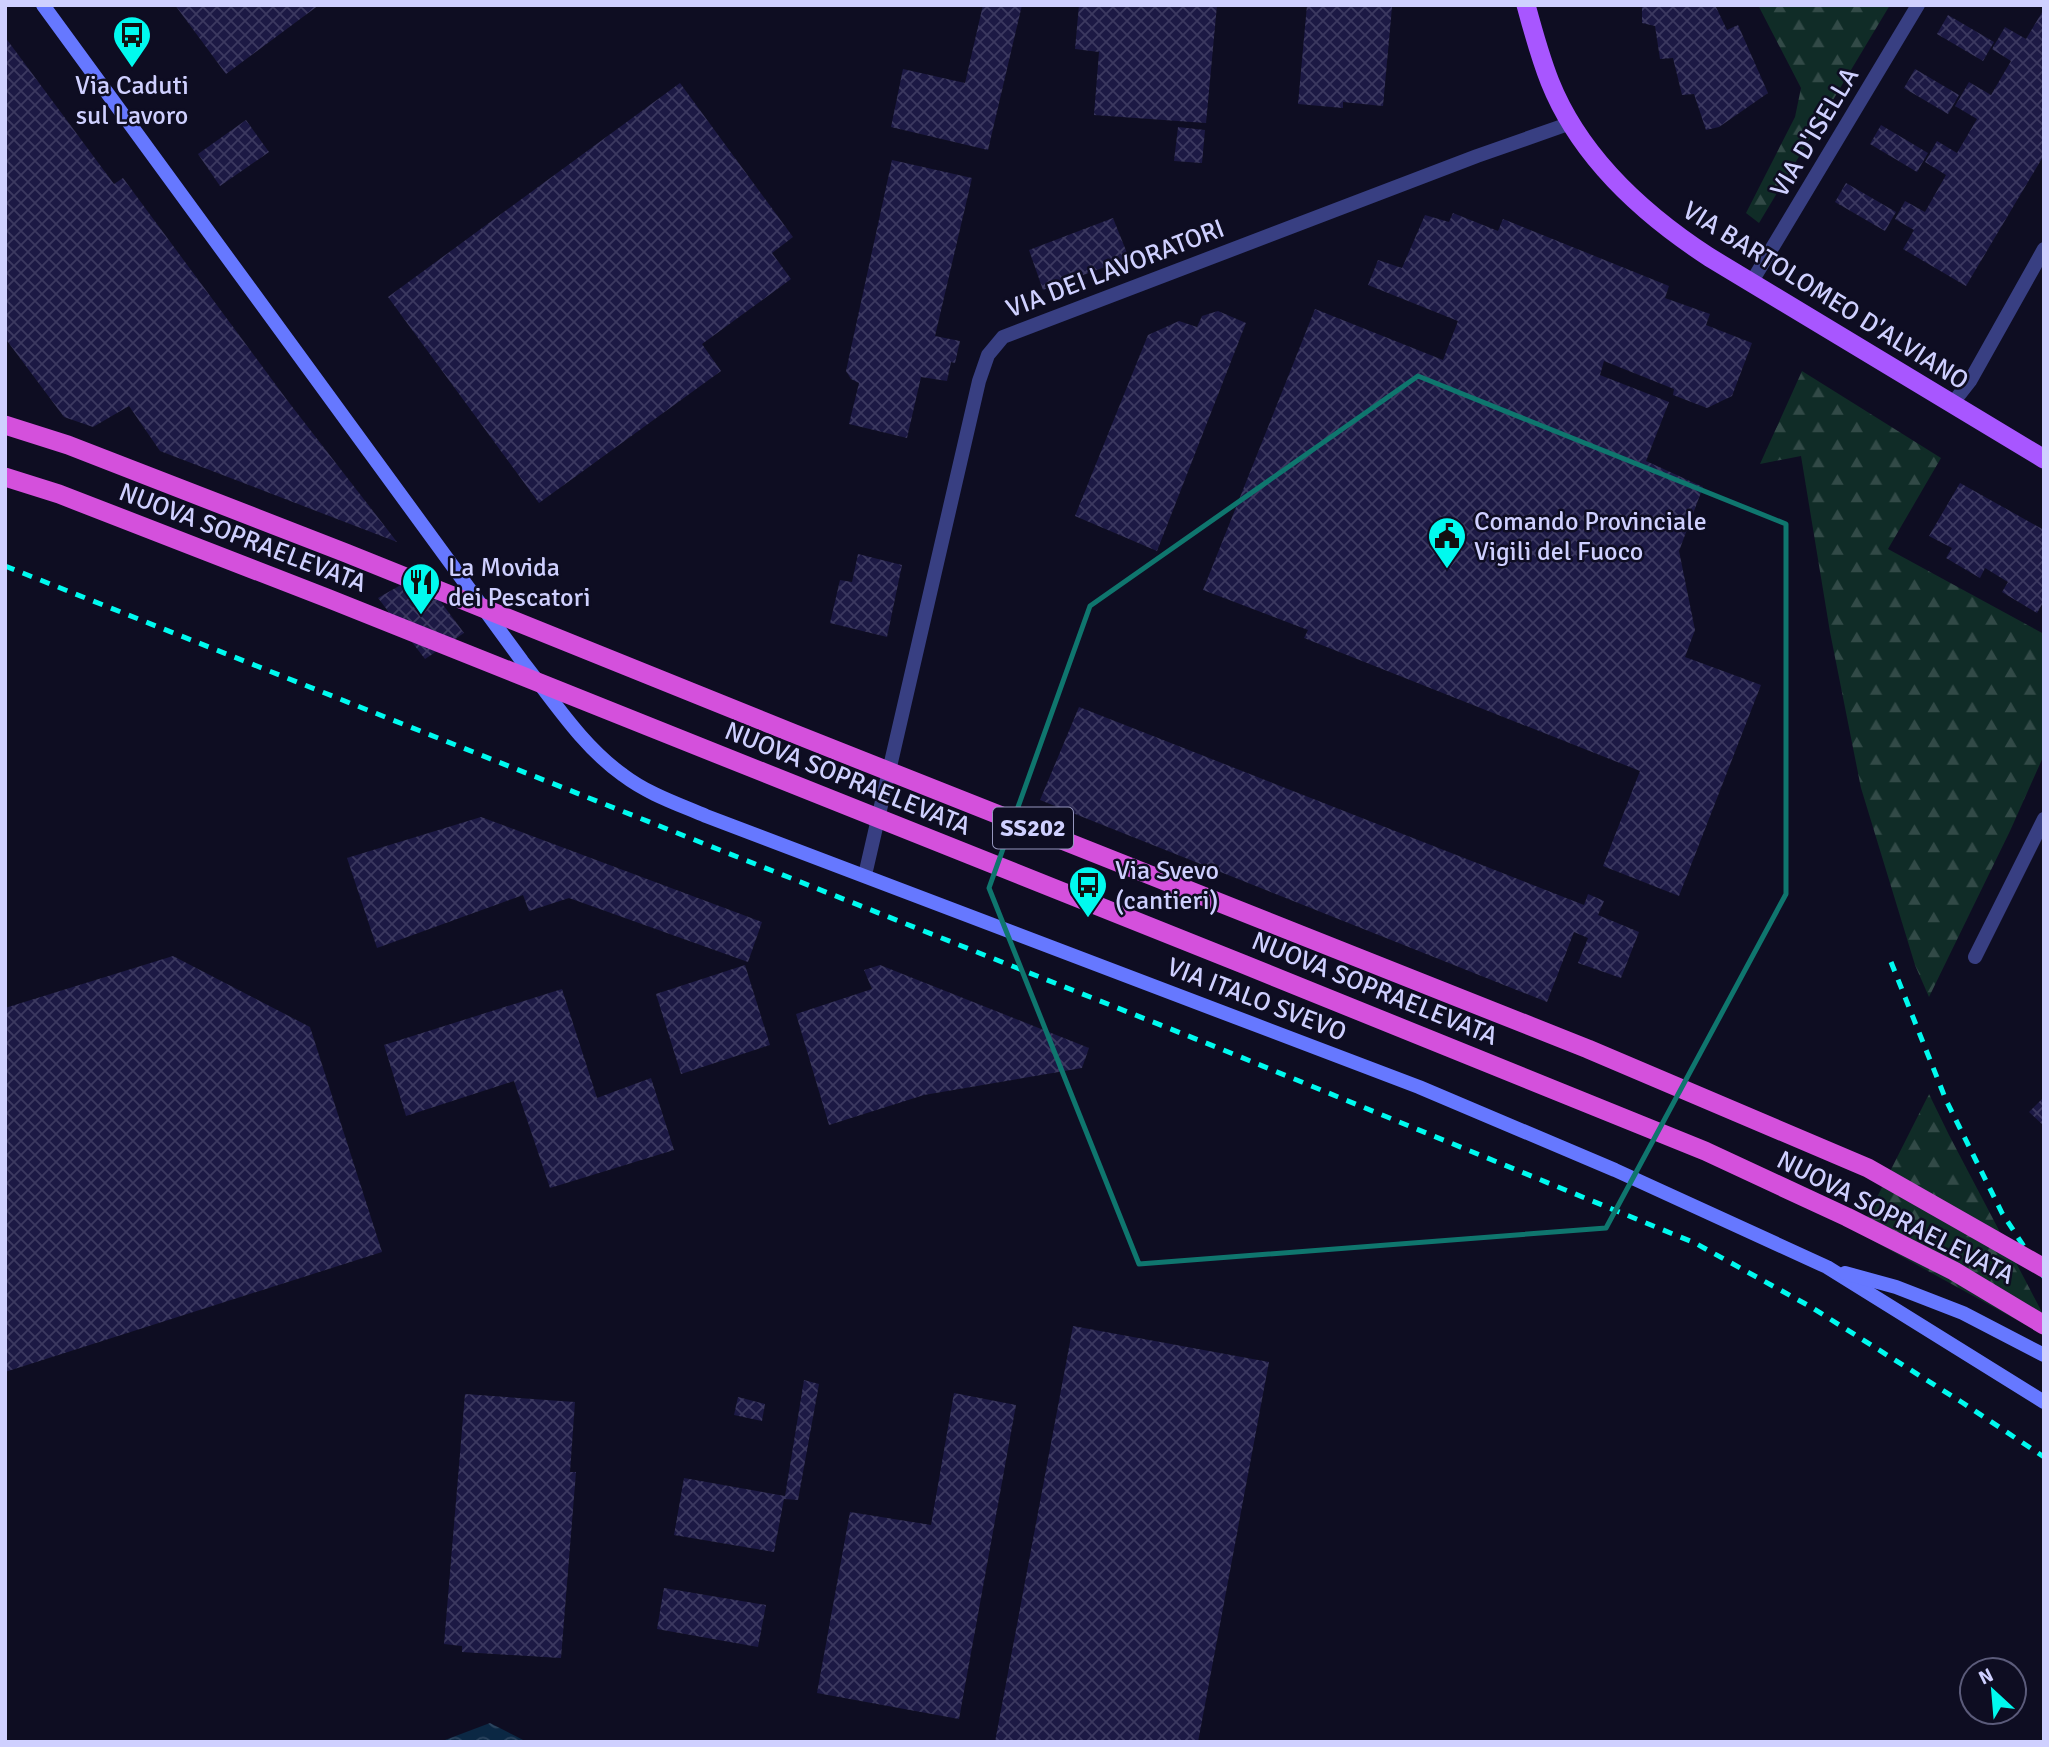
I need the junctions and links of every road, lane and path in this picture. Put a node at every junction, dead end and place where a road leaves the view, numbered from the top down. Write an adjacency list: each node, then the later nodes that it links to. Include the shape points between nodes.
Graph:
1 (43, 5): 12 (main road, VIA ITALO SVEVO, via 560,710 596,751 623,776 660,797)
2 (1526, 5): 4 (main road, VIA BARTOLOMEO D'ALVIANO, via 1550,83)
3 (1918, 5): 6 (street, VIA D'ISELLA)
4 (1571, 123): 6 (main road, VIA BARTOLOMEO D'ALVIANO, via 1609,174 1648,213); 12 (street, VIA DEI LAVORATORI, via 1003,337 988,355 979,381)
5 (2044, 249): 7 (street, via 1970,381)
6 (1751, 284): 7 (main road, VIA BARTOLOMEO D'ALVIANO)
7 (1952, 404): 9 (main road, VIA BARTOLOMEO D'ALVIANO)
8 (5, 425): 15 (highway, NUOVA SOPRAELEVATA / SS202, bridge, via 346,553 1614,1060 1868,1168)
9 (2044, 459)
10 (5, 477): 16 (highway, NUOVA SOPRAELEVATA / SS202, bridge, via 327,598 1704,1151 1954,1271)
11 (2044, 819): 13 (street)
12 (865, 875): 14 (main road, VIA ITALO SVEVO, via 1419,1087)
13 (1975, 957)
14 (1827, 1267): 17 (main road, VIA ITALO SVEVO, via 1963,1313); 18 (main road, VIA ITALO SVEVO)
15 (2044, 1268)
16 (2044, 1325)
17 (2044, 1355)
18 (2044, 1402)

